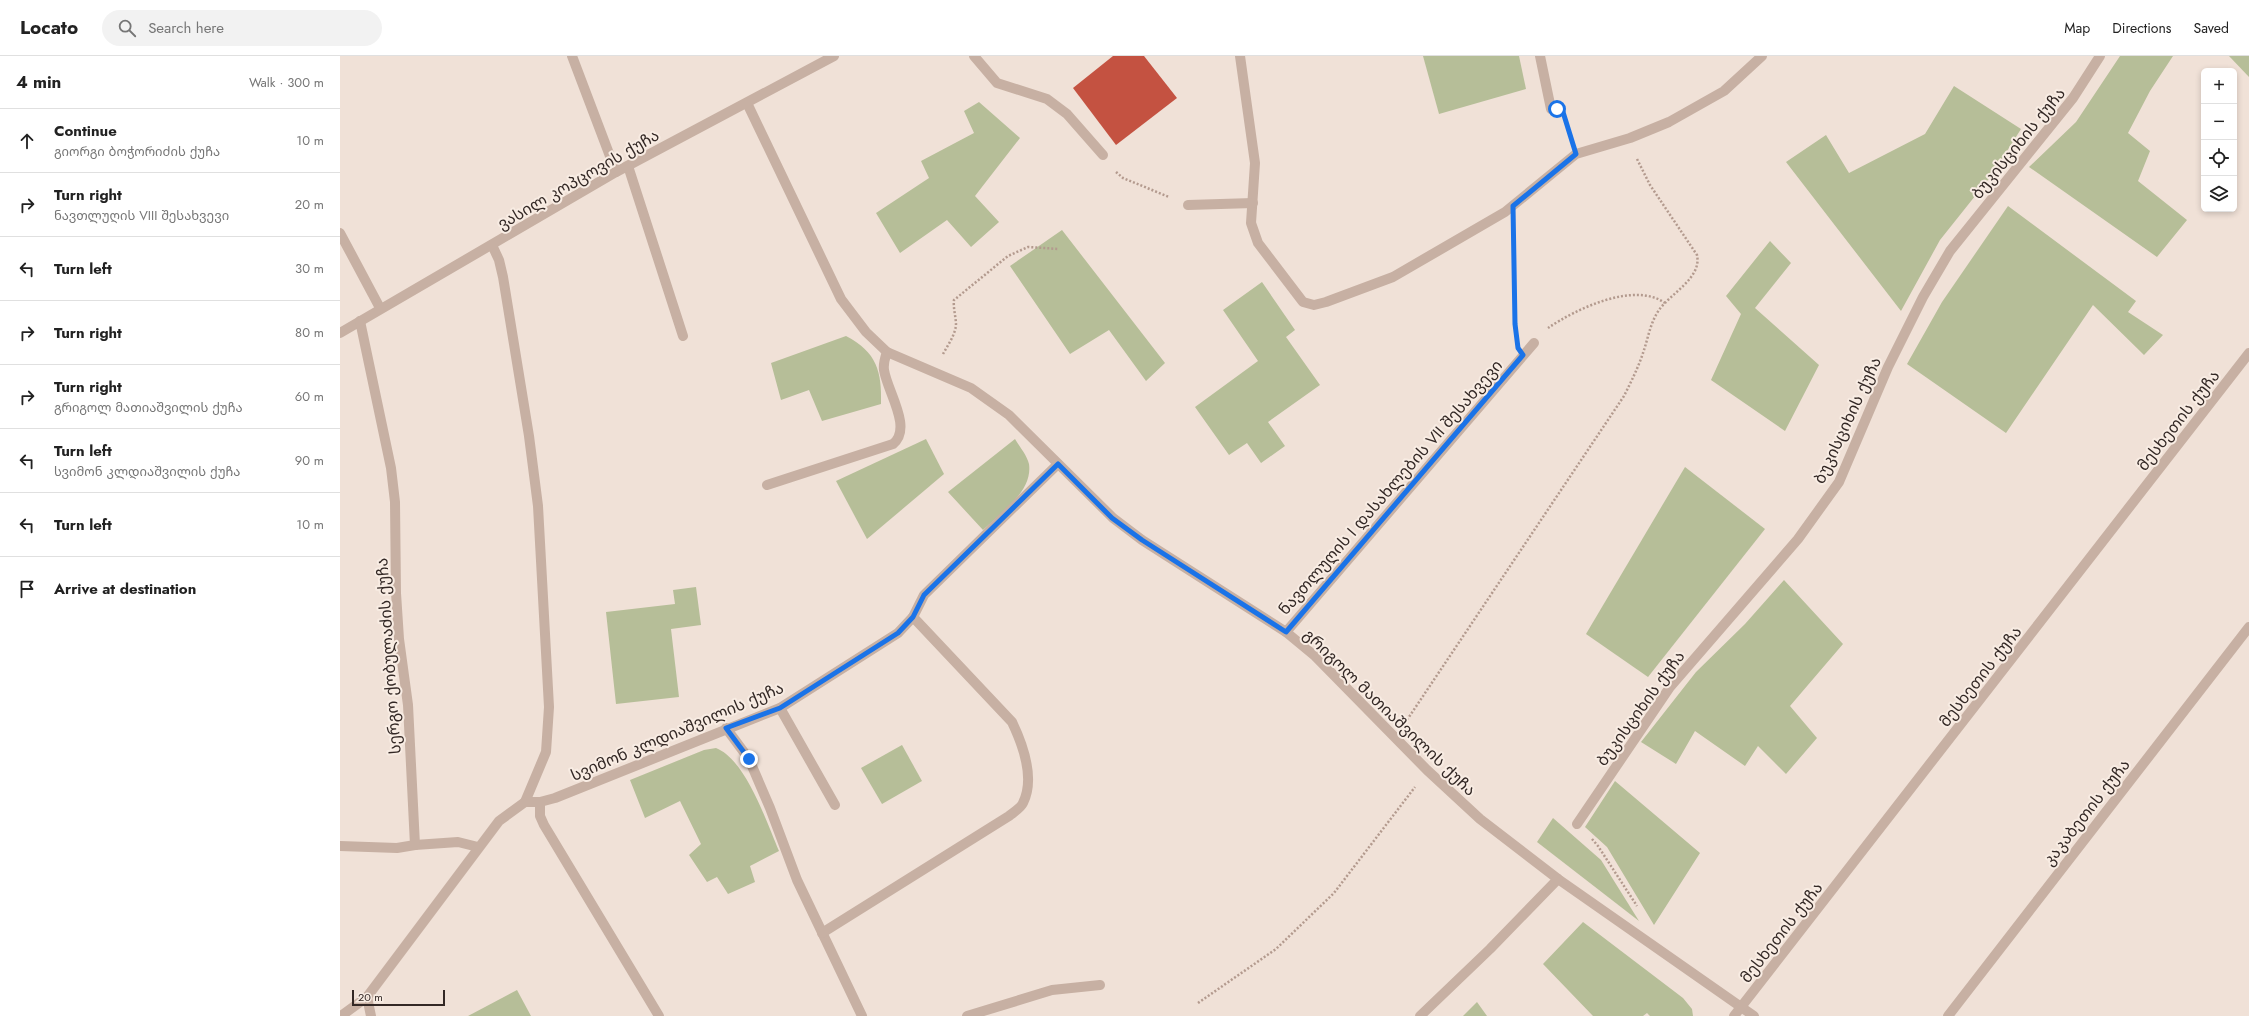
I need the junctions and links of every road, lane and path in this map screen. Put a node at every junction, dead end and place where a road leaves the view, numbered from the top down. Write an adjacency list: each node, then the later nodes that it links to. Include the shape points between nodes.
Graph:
1 (572, 56): 14 (street)
2 (834, 56): 8 (street, ვასილ კოპცოვის ქუჩა)
3 (974, 56): 12 (street, via 997,83 1047,98 1067,114)
4 (1240, 56): 15 (street, via 1255,163)
5 (1540, 56): 9 (street)
6 (1762, 56): 10 (street, via 1724,91 1669,122)
7 (2100, 56): 43 (street, ბუკისციხის ქუჩა, via 2073,98 1950,251 1923,297 1888,368 1839,482 1798,539 1670,687)
8 (747, 103): 13 (street, ვასილ კოპცოვის ქუჩა); 27 (street, გრიგოლ მათიაშვილის ქუჩა, via 841,299 866,332)
9 (1551, 109): 11 (path, via 1563,112)
10 (1630, 138): 11 (street); 21 (path, via 1639,166 1697,255 1699,263 1694,274)
11 (1576, 154): 17 (street)
12 (1103, 155): 16 (path, via 1111,168 1124,178)
13 (628, 166): 14 (street, ვასილ კოპცოვის ქუჩა); 25 (street)
14 (616, 172): 19 (street, ვასილ კოპცოვის ქუჩა)
15 (1253, 203): 16 (street); 17 (street, via 1251,224 1258,243 1303,302 1314,305 1393,277)
16 (1188, 205)
17 (1513, 206): 29 (path, via 1515,324 1518,348)
18 (340, 233): 22 (street)
19 (492, 245): 22 (street, ვასილ კოპცოვის ქუჩა); 40 (street, via 503,277 538,506 549,707 546,752)
20 (1059, 249): 30 (path, via 1028,248 1008,256 954,300 956,324 951,340)
21 (1665, 303): 26 (path, via 1649,295 1615,298 1562,319 1548,328); 38 (path, via 1651,325 1642,355 1624,396)
22 (380, 308): 23 (street, ვასილ კოპცოვის ქუჩა)
23 (360, 321): 24 (street, ვასილ კოპცოვის ქუჩა); 44 (street, სერგო ქობულაძის ქუჩა, via 391,468 395,502 396,593 408,705)
24 (340, 333)
25 (683, 336)
26 (1534, 343): 29 (street, ნავთლუღის I დასახლების VII შესახვევი)
27 (888, 352): 30 (street, გრიგოლ მათიაშვილის ქუჩა); 32 (street, via 884,371 900,419 899,439 893,444)
28 (2249, 353): 54 (street, მესხეთის ქუჩა)
29 (1523, 355): 35 (street, ნავთლუღის I დასახლების VII შესახვევი)
30 (932, 372): 31 (street, გრიგოლ მათიაშვილის ქუჩა, via 972,388 1008,415)
31 (1058, 464): 33 (street, სვიმონ კლდიაშვილის ქუჩა, via 924,595); 35 (street, გრიგოლ მათიაშვილის ქუჩა, via 1112,518)
32 (767, 485)
33 (913, 617): 36 (street, სვიმონ კლდიაშვილის ქუჩა, via 898,633); 50 (street, via 1012,722 1022,743 1028,790 1022,805 1010,816)
34 (2249, 627): 63 (street, კაკაბეთის ქუჩა)
35 (1286, 632): 38 (street, გრიგოლ მათიაშვილის ქუჩა, via 1315,656)
36 (780, 708): 37 (street, სვიმონ კლდიაშვილის ქუჩა); 42 (street)
37 (726, 728): 41 (street, სვიმონ კლდიაშვილის ქუჩა); 50 (street, via 749,759 797,880)
38 (1395, 737): 39 (street, გრიგოლ მათიაშვილის ქუჩა)
39 (1428, 770): 48 (street, გრიგოლ მათიაშვილის ქუჩა, via 1480,819); 53 (path, via 1334,893 1276,949)
40 (525, 802): 41 (street, სვიმონ კლდიაშვილის ქუჩა); 46 (street, via 499,821)
41 (540, 802): 57 (street, via 540,816 544,826)
42 (835, 805)
43 (1577, 824)
44 (415, 845): 45 (street, via 397,848); 46 (street, via 458,842)
45 (340, 846)
46 (478, 847): 52 (street)
47 (1605, 856): 49 (path)
48 (1558, 879): 54 (street, გრიგოლ მათიაშვილის ქუჩა); 60 (street)
49 (1640, 911)
50 (822, 933): 58 (street)
51 (1100, 985): 59 (street, via 1052,990)
52 (367, 997): 55 (street); 56 (street)
53 (1198, 1003)
54 (1742, 1007): 61 (street, მესხეთის ქუჩა); 62 (street, გრიგოლ მათიაშვილის ქუჩა)
55 (341, 1016)
56 (370, 1016)
57 (659, 1016)
58 (862, 1016)
59 (967, 1016)
60 (1420, 1016)
61 (1734, 1016)
62 (1754, 1016)
63 (1948, 1016)

